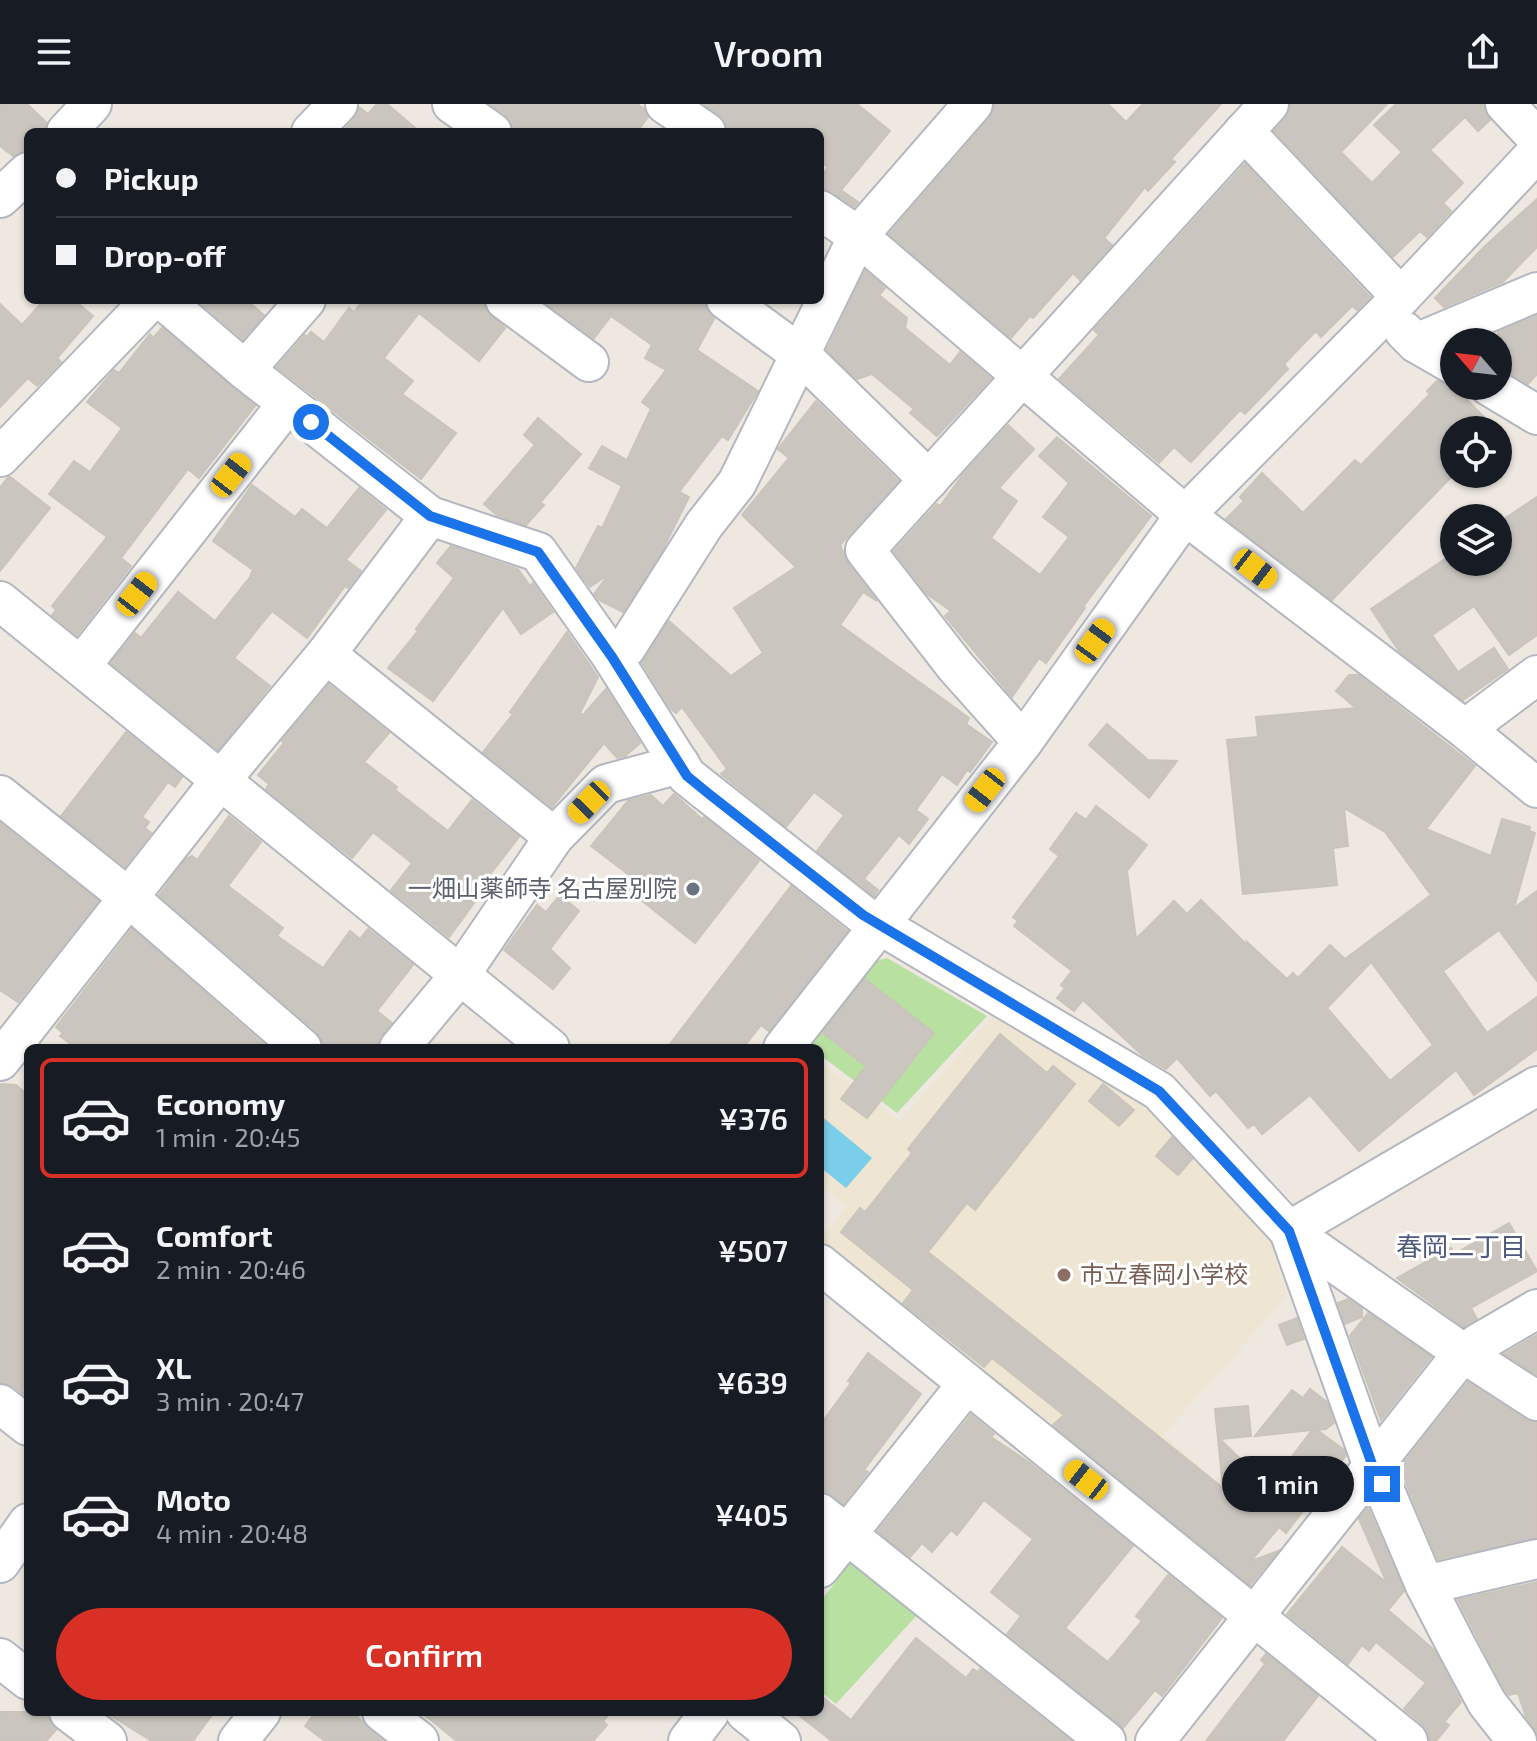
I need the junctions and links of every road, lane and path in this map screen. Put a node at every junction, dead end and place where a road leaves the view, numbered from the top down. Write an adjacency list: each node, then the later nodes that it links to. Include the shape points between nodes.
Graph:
1 (92, 104): 8 (street)
2 (338, 104): 9 (street)
3 (665, 104): 11 (street)
4 (973, 104): 15 (street)
5 (1505, 104): 12 (street)
6 (450, 115): 10 (street)
7 (1256, 118): 22 (street); 28 (street)
8 (70, 128)
9 (315, 128)
10 (482, 128)
11 (700, 128)
12 (1537, 138)
13 (1537, 152): 22 (street)
14 (824, 213): 15 (street)
15 (858, 236): 24 (street); 28 (street)
16 (1537, 292): 23 (street)
17 (147, 304): 32 (street)
18 (168, 304): 27 (street)
19 (303, 304): 27 (street)
20 (510, 304): 26 (street)
21 (731, 304): 24 (street)
22 (1393, 304): 23 (street); 34 (street)
23 (1416, 343): 25 (street)
24 (801, 355): 33 (street); 38 (street, via 737,483 626,648)
25 (1440, 357)
26 (589, 362)
27 (245, 370): 30 (street)
28 (1023, 378): 33 (street); 34 (street)
29 (1512, 400): 31 (street)
30 (287, 404): 35 (street); 39 (street)
31 (1537, 415)
32 (0, 457)
33 (929, 480): 42 (street, via 865,550 956,667)
34 (1185, 515): 41 (street); 42 (street)
35 (430, 516): 37 (street); 38 (street, via 538,552)
36 (0, 601): 39 (street)
37 (326, 654): 44 (street); 47 (street)
38 (612, 657): 43 (street)
39 (81, 666): 44 (street)
40 (1537, 675): 41 (street)
41 (1465, 729): 45 (street)
42 (1023, 742): 49 (street)
43 (680, 764): 47 (street, via 606,784); 49 (street, via 687,776)
44 (220, 781): 48 (street); 50 (street)
45 (1537, 788)
46 (0, 795): 48 (street)
47 (554, 837): 50 (street)
48 (128, 897): 51 (street); 55 (street)
49 (879, 925): 54 (street); 57 (street, via 1159,1091)
50 (460, 975): 52 (street); 53 (street)
51 (297, 1044)
52 (402, 1044)
53 (545, 1044)
54 (786, 1044)
55 (10, 1051)
56 (1537, 1086): 57 (street)
57 (1289, 1231): 60 (street); 65 (street)
58 (824, 1267): 61 (street)
59 (1537, 1309): 60 (street)
60 (1466, 1355): 62 (street); 65 (street)
61 (967, 1384): 66 (street); 72 (street)
62 (1537, 1401)
63 (0, 1404): 64 (street)
64 (24, 1423)
65 (1373, 1467): 71 (street); 72 (street)
66 (833, 1524): 68 (street); 85 (street)
67 (24, 1529): 70 (street)
68 (824, 1554)
69 (1537, 1559): 71 (street)
70 (0, 1563)
71 (1425, 1585): 88 (street, via 1487,1703)
72 (1256, 1617): 86 (street); 87 (street)
73 (0, 1658): 74 (street)
74 (24, 1677)
75 (74, 1716): 80 (street)
76 (258, 1716): 81 (street)
77 (387, 1716): 82 (street)
78 (707, 1716): 83 (street)
79 (750, 1716): 84 (street)
80 (107, 1741)
81 (238, 1741)
82 (419, 1741)
83 (688, 1741)
84 (781, 1741)
85 (1106, 1741)
86 (1155, 1741)
87 (1408, 1741)
88 (1517, 1741)

